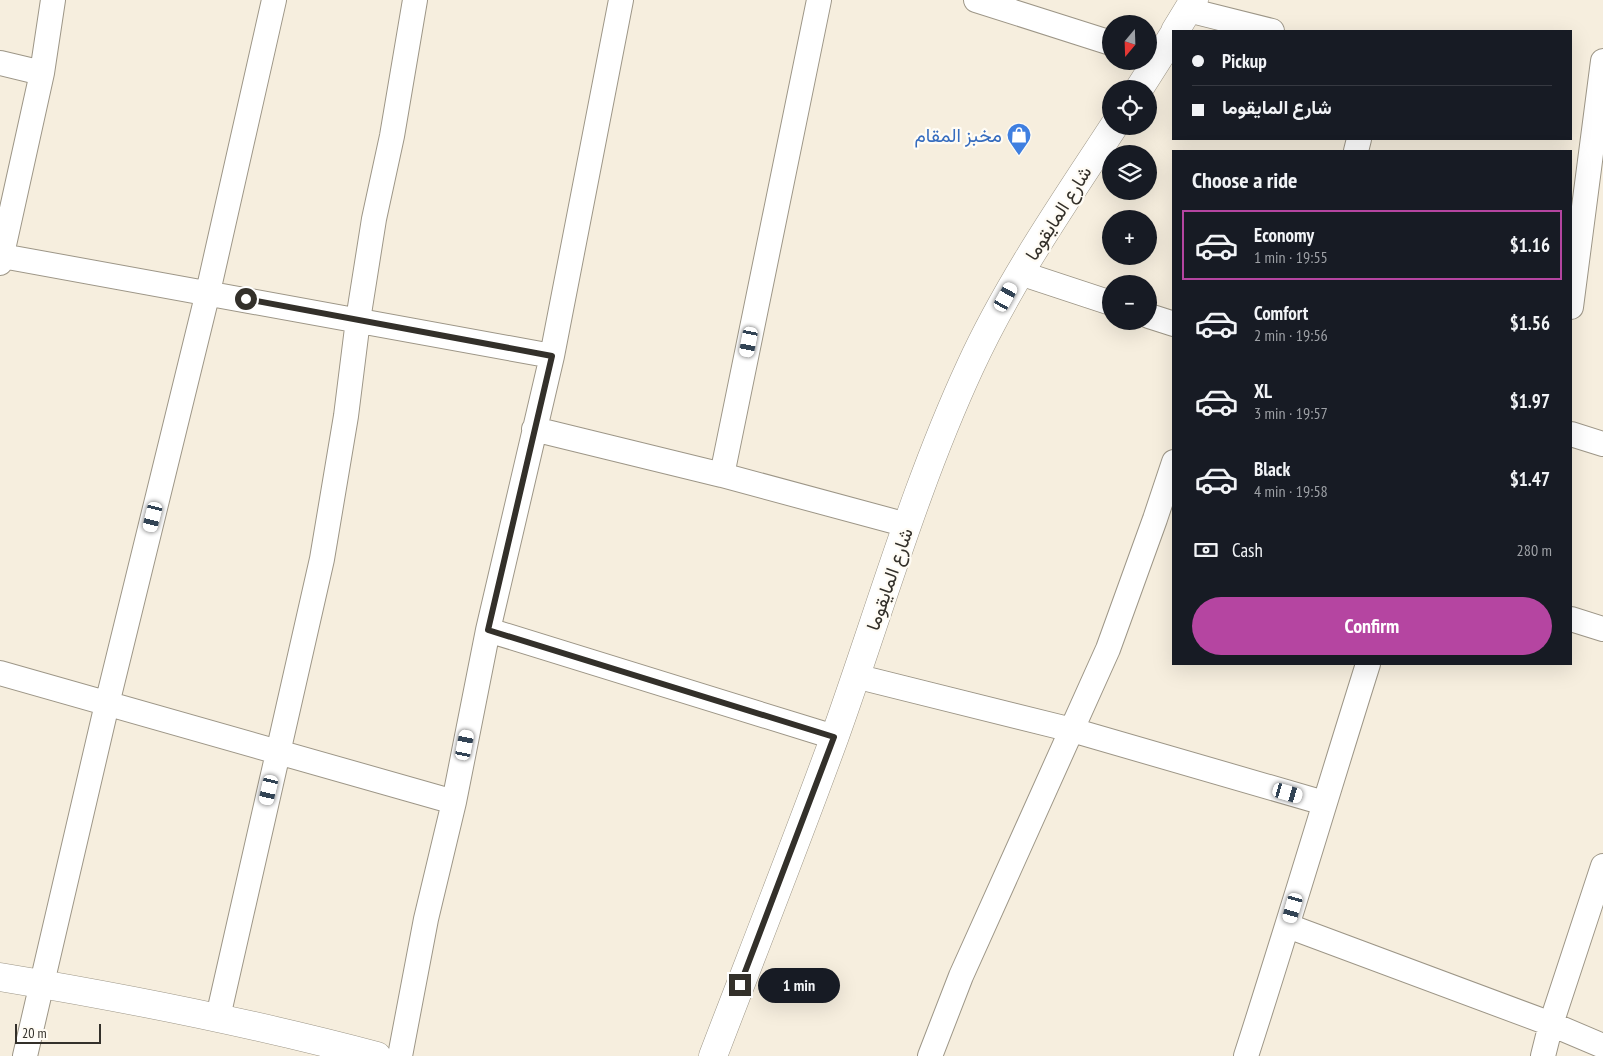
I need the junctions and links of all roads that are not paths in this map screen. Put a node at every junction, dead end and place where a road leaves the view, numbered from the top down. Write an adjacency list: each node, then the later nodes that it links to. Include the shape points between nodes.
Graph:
1 (52, 0): 15 (street)
2 (274, 0): 19 (street)
3 (415, 0): 23 (street)
4 (621, 0): 25 (street)
5 (819, 0): 29 (street)
6 (976, 0): 11 (street)
7 (1183, 19): 8 (street); 9 (street)
8 (1174, 30)
9 (1265, 30)
10 (1172, 33): 12 (street)
11 (1102, 40)
12 (1158, 51)
13 (0, 62): 15 (street)
14 (1603, 62): 21 (street)
15 (42, 73): 17 (street)
16 (1108, 135): 18 (street, شارع المايقوما)
17 (1, 260): 19 (street)
18 (1020, 273): 20 (street); 32 (street, شارع المايقوما, via 970,366)
19 (208, 292): 23 (street); 39 (street)
20 (1102, 300)
21 (1572, 300)
22 (1157, 319): 24 (street)
23 (358, 320): 25 (street); 42 (street, via 322,559)
24 (1172, 323)
25 (552, 356): 26 (street)
26 (534, 429): 29 (street); 35 (street)
27 (1572, 434): 28 (street)
28 (1603, 444)
29 (722, 474): 32 (street)
30 (1172, 474): 31 (street)
31 (1164, 521): 40 (street)
32 (907, 525): 38 (street, شارع المايقوما)
33 (1572, 619): 34 (street)
34 (1603, 629)
35 (488, 630): 41 (street); 43 (street)
36 (1368, 665): 44 (street)
37 (0, 673): 39 (street)
38 (855, 676): 40 (street); 41 (street, شارع المايقوما)
39 (107, 704): 42 (street); 48 (street)
40 (1072, 730): 44 (street); 56 (street, via 965,968)
41 (834, 737): 55 (street, شارع المايقوما)
42 (277, 752): 43 (street); 49 (street)
43 (454, 802): 54 (street, via 426,919)
44 (1324, 803): 46 (street)
45 (1603, 866): 50 (street)
46 (1288, 926): 50 (street); 57 (street)
47 (0, 977): 48 (street)
48 (42, 984): 49 (street); 52 (street)
49 (218, 1017): 53 (street)
50 (1551, 1024): 51 (street); 58 (street)
51 (1603, 1046)
52 (26, 1056)
53 (377, 1056)
54 (400, 1056)
55 (713, 1056)
56 (930, 1056)
57 (1246, 1056)
58 (1543, 1056)

